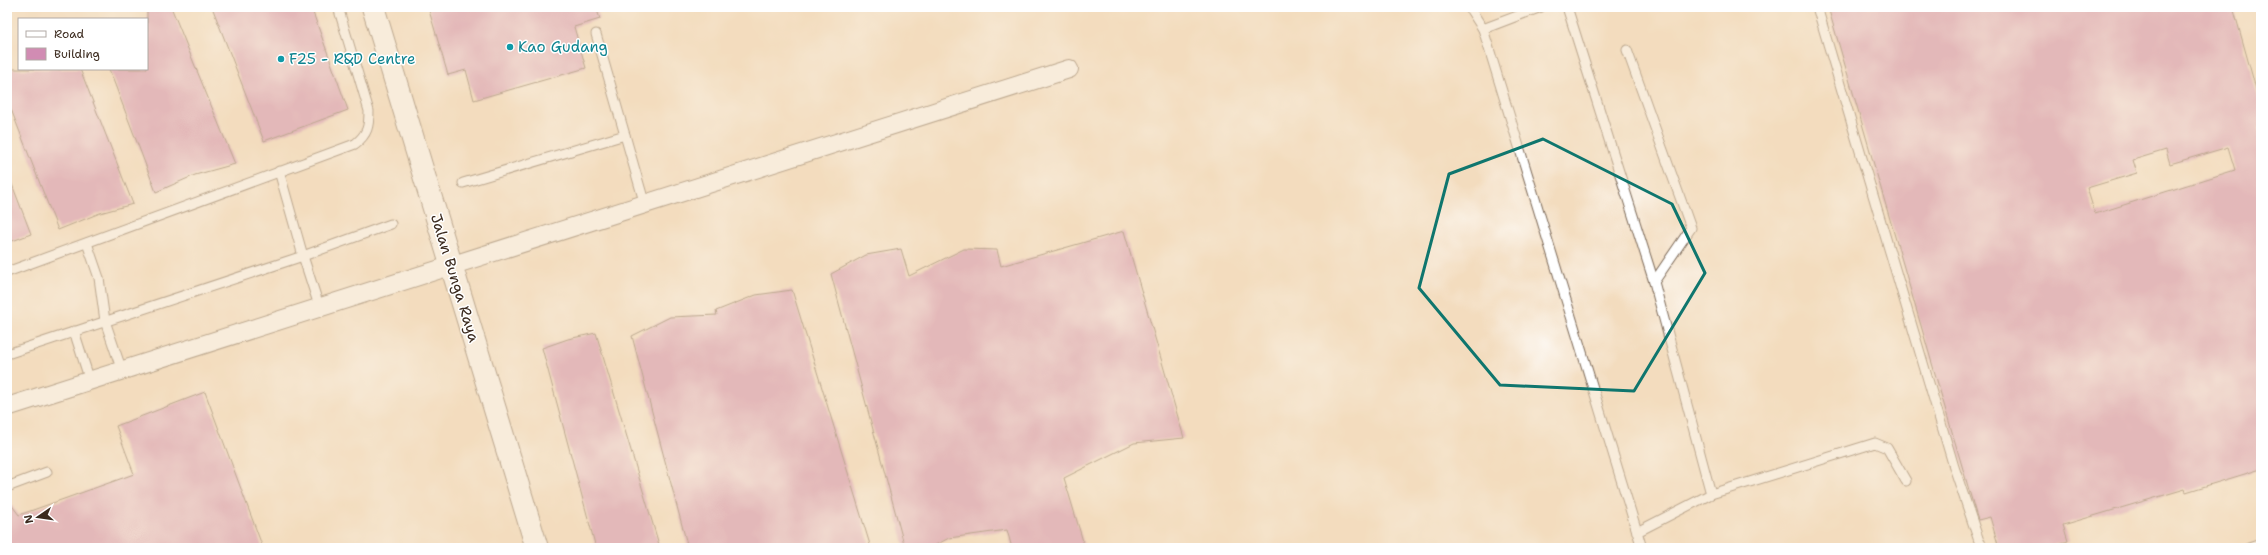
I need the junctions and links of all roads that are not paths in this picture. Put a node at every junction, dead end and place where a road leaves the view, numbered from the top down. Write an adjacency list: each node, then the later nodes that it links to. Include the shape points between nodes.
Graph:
1 (338, 7): 12 (lane, via 369,111 369,125 365,136 355,144)
2 (373, 7): 18 (street, Jalan Bunga Raya)
3 (1469, 7): 7 (lane)
4 (1541, 7): 7 (lane)
5 (1567, 7): 20 (lane)
6 (1817, 7): 36 (lane, via 1954,467 1979,541)
7 (1483, 29): 32 (lane)
8 (596, 34): 11 (lane)
9 (1627, 50): 20 (lane, via 1691,228)
10 (1070, 69): 14 (street)
11 (624, 135): 13 (lane); 14 (lane)
12 (279, 171): 16 (lane); 17 (lane)
13 (463, 183)
14 (645, 206): 18 (street)
15 (391, 224): 17 (lane)
16 (87, 243): 19 (lane); 22 (lane, via 99,278)
17 (303, 256): 21 (lane); 22 (lane)
18 (451, 268): 21 (street); 34 (street, Jalan Bunga Raya)
19 (7, 272)
20 (1654, 282): 31 (lane)
21 (320, 309): 25 (street)
22 (105, 321): 23 (lane); 25 (lane)
23 (74, 331): 24 (lane); 26 (lane)
24 (7, 354)
25 (122, 371): 26 (street)
26 (90, 381): 27 (street)
27 (7, 408)
28 (47, 472): 30 (lane)
29 (1906, 481): 31 (lane, via 1887,448 1875,443)
30 (7, 487)
31 (1711, 494): 32 (lane)
32 (1637, 532): 35 (lane)
33 (2261, 544): 37 (lane)
34 (537, 548)
35 (1642, 548)
36 (1984, 548)
37 (2249, 548)

